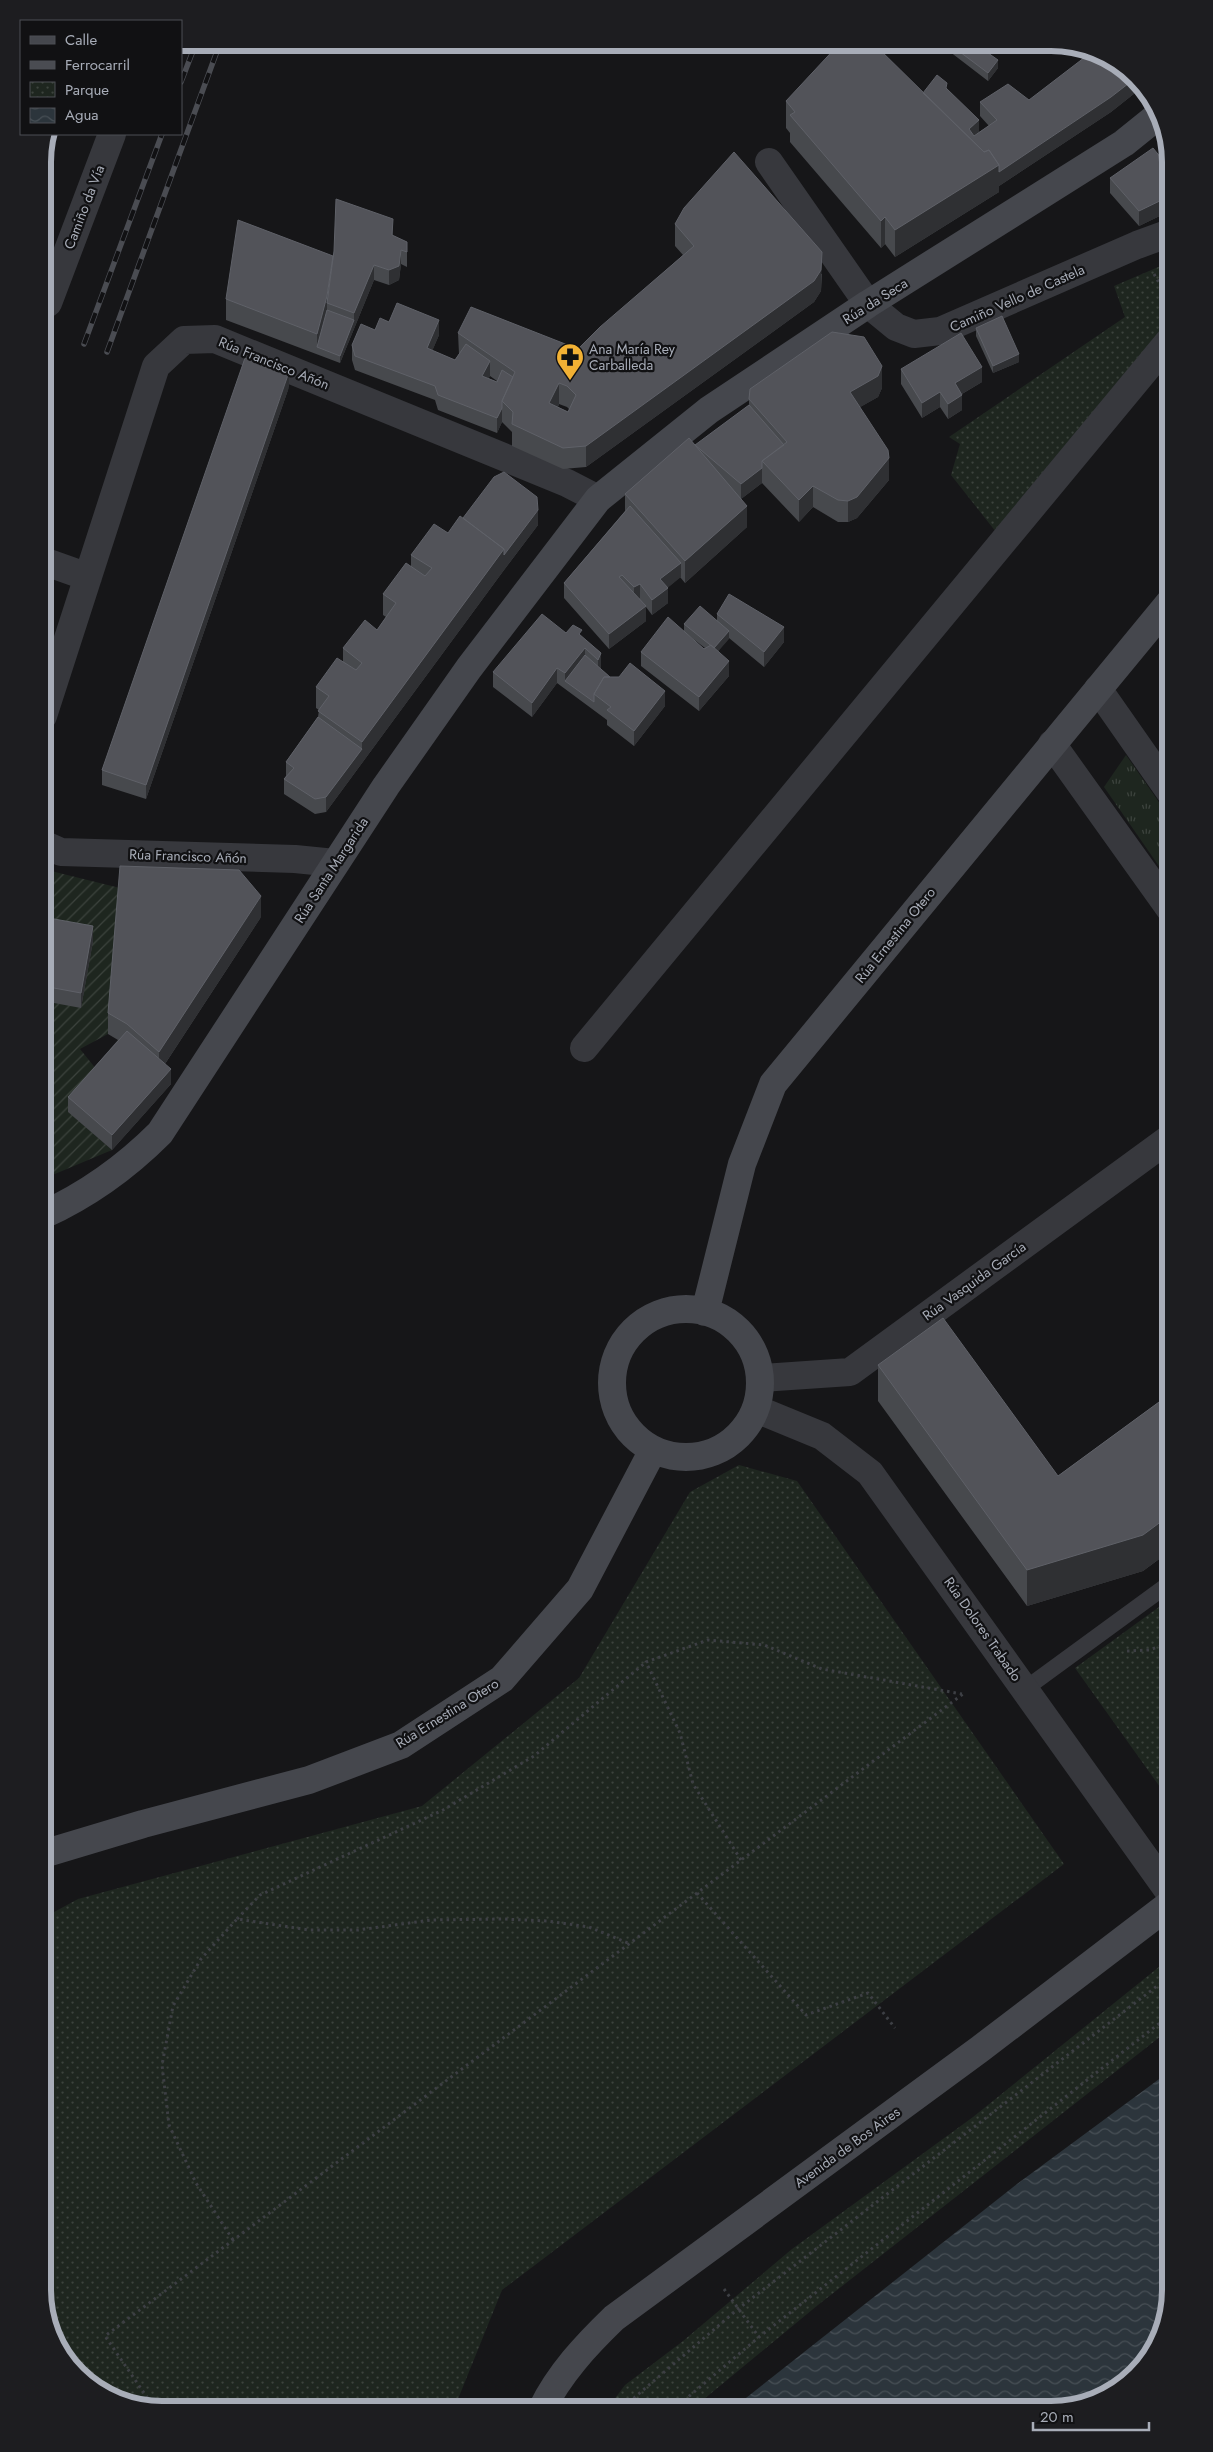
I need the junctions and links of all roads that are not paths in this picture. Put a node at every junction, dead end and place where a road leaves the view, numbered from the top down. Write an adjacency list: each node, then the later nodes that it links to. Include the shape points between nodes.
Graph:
1 (1153, 120): 6 (street, Rúa da Seca, via 1124,143)
2 (112, 135): 5 (street, Camiño da Vía)
3 (769, 162): 6 (street, Camiño Vello de Castela)
4 (1162, 236): 6 (street, Camiño Vello de Castela, via 940,331 914,334 896,327)
5 (51, 295)
6 (868, 304): 8 (street, Rúa da Seca, via 709,410)
7 (1162, 350): 19 (street)
8 (598, 499): 10 (street, Rúa Francisco Añón, via 567,483 215,338 184,340 156,366); 17 (street, Rúa Santa Margarida, via 469,668)
9 (51, 564): 10 (street)
10 (88, 577): 13 (street, Rúa Francisco Añón)
11 (1162, 612): 12 (street, Rúa Ernestina Otero)
12 (1098, 689): 14 (street, Rúa Ernestina Otero); 15 (street)
13 (51, 691)
14 (1052, 744): 18 (street); 22 (street, Rúa Ernestina Otero, via 773,1084 742,1164)
15 (1162, 781)
16 (51, 848): 17 (street, Rúa Francisco Añón, via 61,852 296,859)
17 (336, 864): 21 (street, Rúa Santa Margarida, via 160,1133 121,1169)
18 (1162, 898)
19 (584, 1048)
20 (1162, 1144): 23 (street, Rúa Vasquida García, via 850,1372)
21 (51, 1211)
22 (705, 1312): 23 (street, via 726,1320 744,1336 756,1356); 25 (street, via 680,1309 657,1315 637,1328 622,1347 613,1369 612,1393 619,1416 634,1436)
23 (760, 1378): 24 (street)
24 (756, 1409): 25 (street, via 744,1430 725,1447 710,1453 677,1457); 27 (street, Rúa Dolores Trabado, via 822,1436 870,1473)
25 (653, 1450): 28 (street, Rúa Ernestina Otero, via 580,1589 502,1679 401,1745 318,1777)
26 (1162, 1588): 27 (lane)
27 (1025, 1689): 29 (street, Rúa Dolores Trabado)
28 (51, 1851)
29 (1162, 1882)
30 (1162, 1910): 31 (street, Avenida de Bos Aires, via 980,2049 614,2318 564,2373)
31 (547, 2401)

